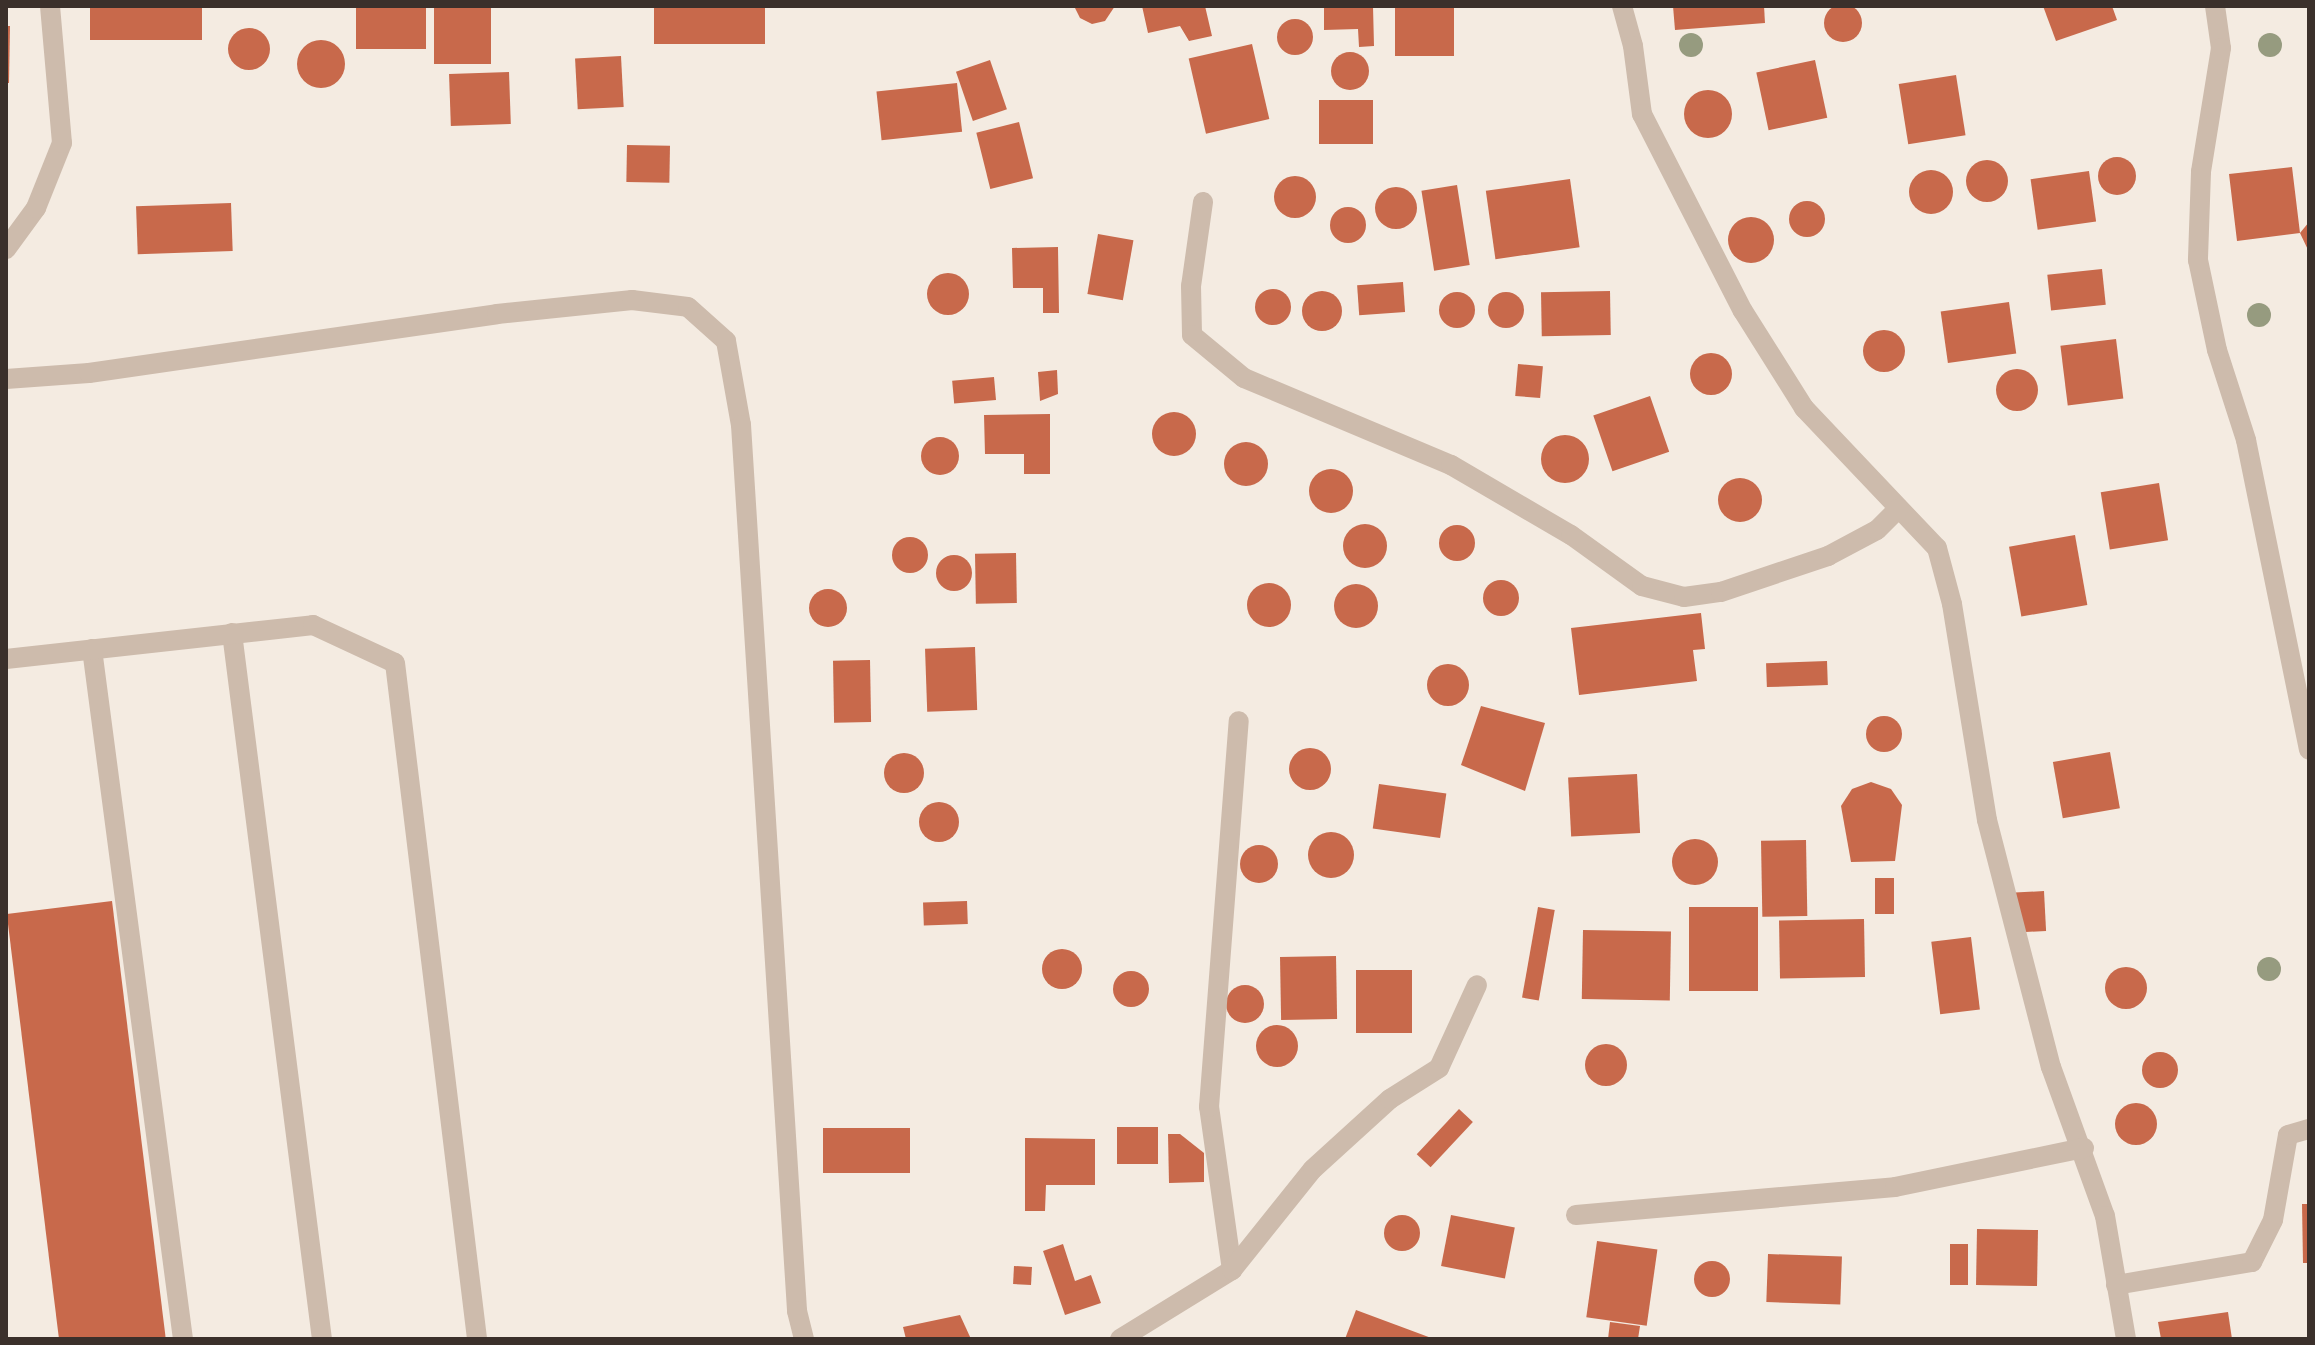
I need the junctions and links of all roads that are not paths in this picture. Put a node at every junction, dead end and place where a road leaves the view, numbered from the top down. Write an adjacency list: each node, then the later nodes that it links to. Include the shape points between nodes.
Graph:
1 (50, 6): 5 (street, via 62,143 36,208)
2 (1622, 6): 7 (street, via 1642,114 1735,298 1804,408)
3 (2215, 6): 12 (street, via 2221,48 2201,172 2198,260 2217,350 2246,440)
4 (1203, 202): 7 (street, via 1191,286 1192,335 1244,378 1451,465 1571,535 1642,586 1684,597 1721,592 1828,556 1877,530)
5 (6, 249)
6 (6, 379): 22 (street, via 89,373 632,300 688,307 726,341 741,425 797,1311)
7 (1898, 509): 15 (street, via 1937,548 1952,604 1987,820 2051,1067)
8 (232, 633): 9 (street); 20 (street); 21 (street, via 313,625 395,663)
9 (92, 649): 10 (street); 19 (street)
10 (6, 659)
11 (1239, 721): 17 (street, via 1209,1107)
12 (2309, 750)
13 (1477, 985): 17 (street, via 1439,1068 1390,1099 1313,1169)
14 (2309, 1129): 18 (street, via 2288,1135 2273,1220 2252,1262)
15 (2084, 1148): 16 (street, via 1895,1187); 18 (street, via 2105,1216)
16 (1576, 1215)
17 (1232, 1270): 23 (street)
18 (2116, 1285): 24 (street)
19 (183, 1339)
20 (322, 1339)
21 (477, 1339)
22 (804, 1339)
23 (1120, 1339)
24 (2126, 1339)

